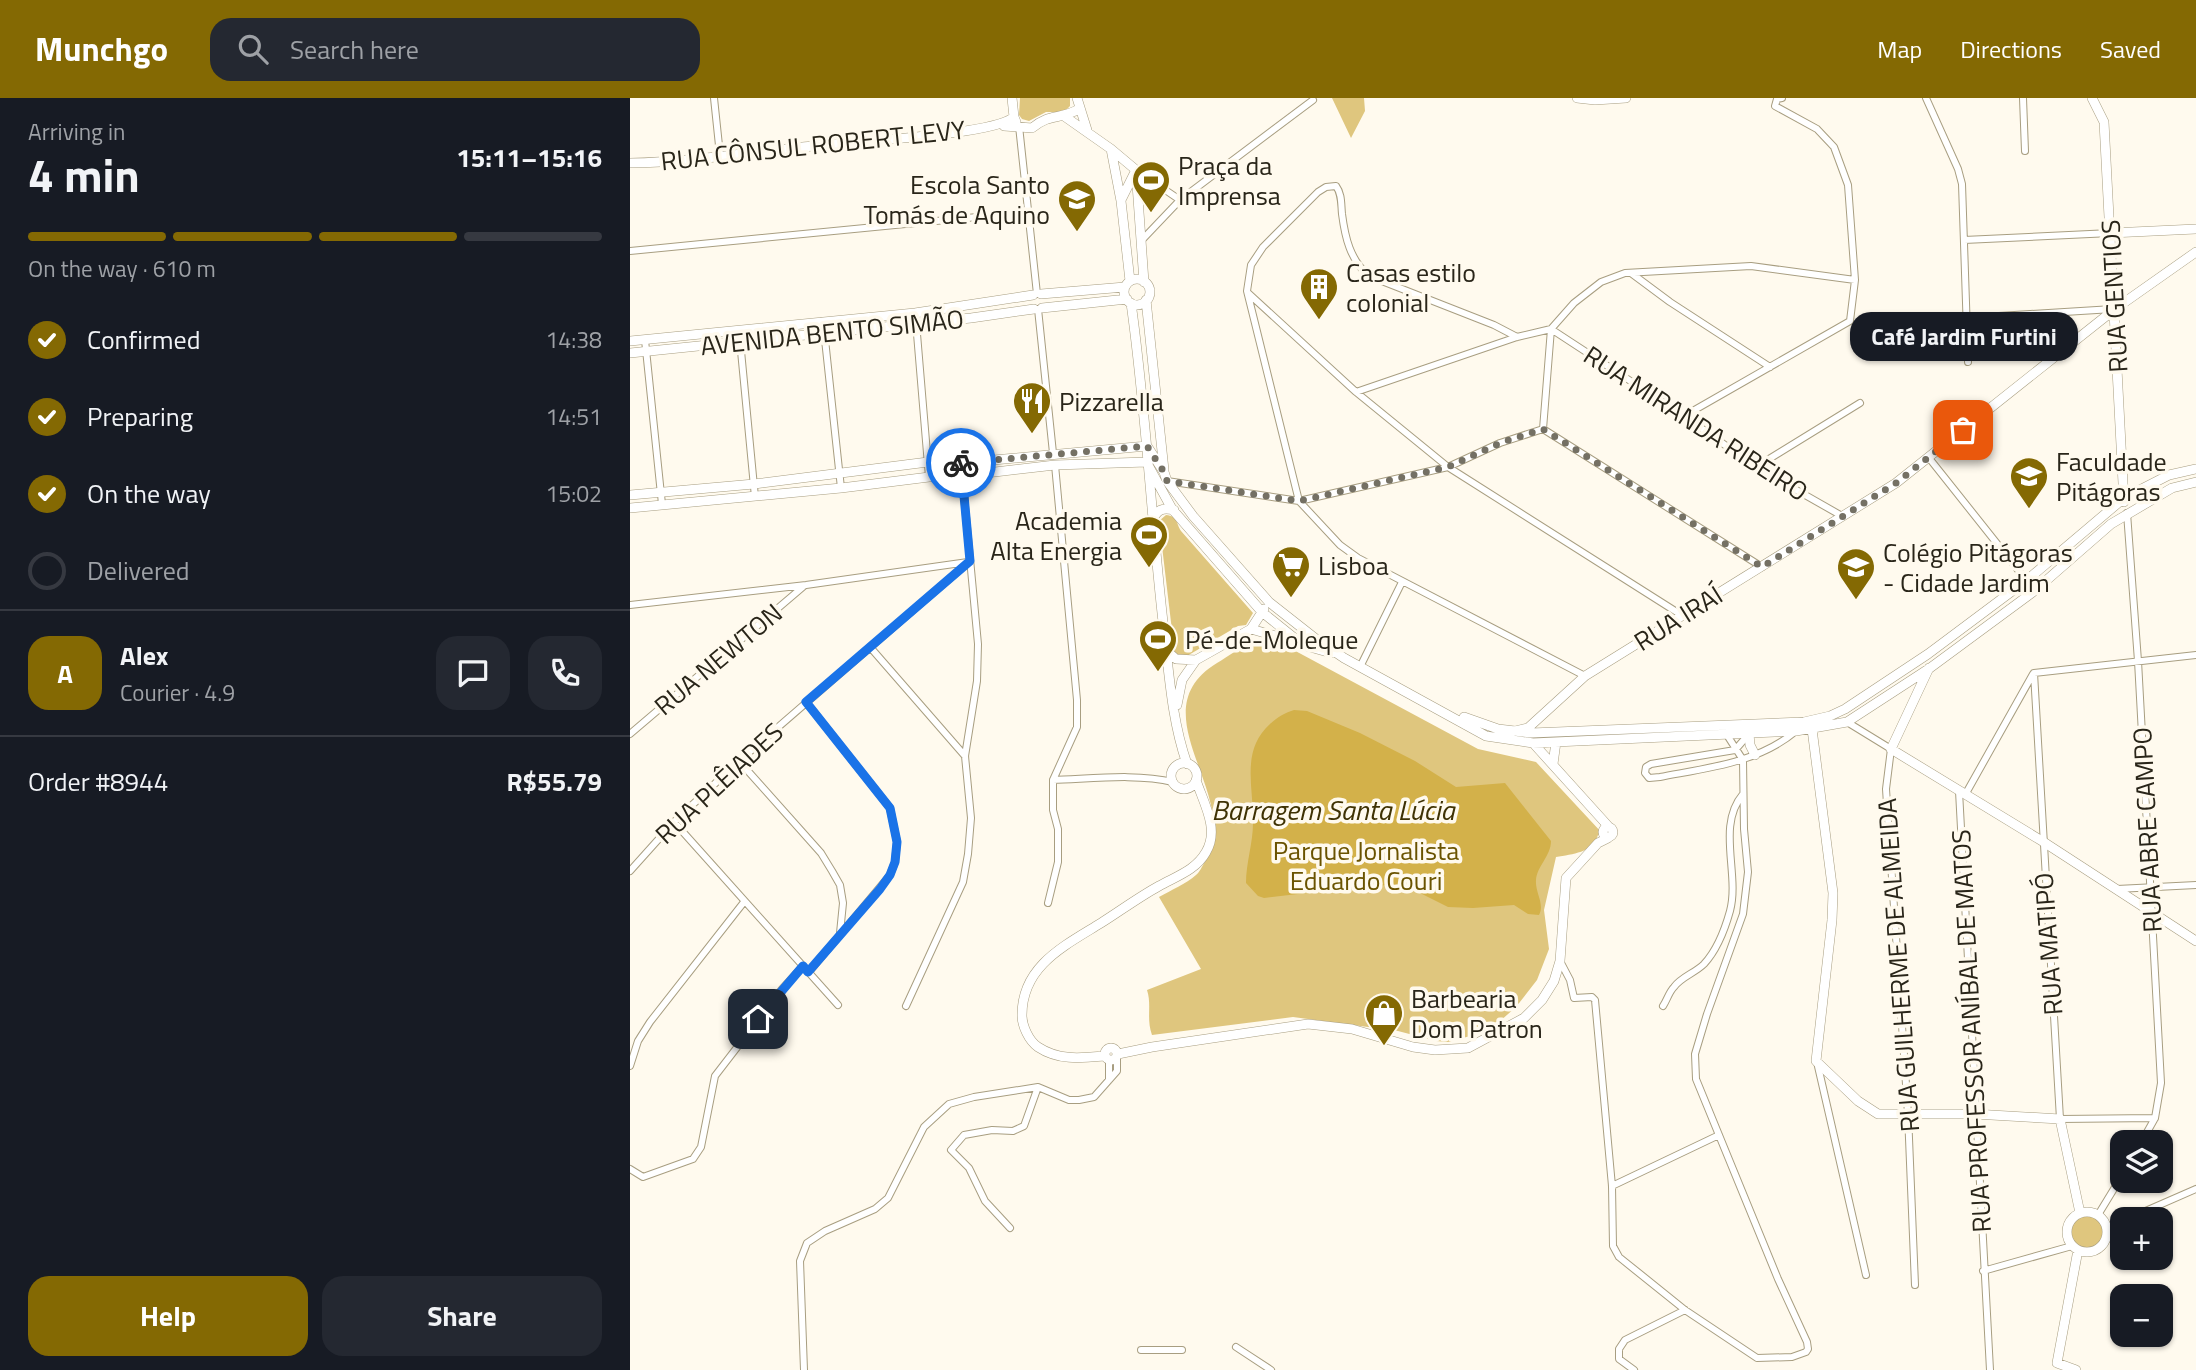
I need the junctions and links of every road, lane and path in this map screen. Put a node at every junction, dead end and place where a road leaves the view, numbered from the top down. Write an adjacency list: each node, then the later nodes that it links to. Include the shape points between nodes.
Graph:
1 (714, 98): 17 (street)
2 (1012, 98): 13 (street)
3 (1077, 98): 11 (street)
4 (1577, 98): 5 (street)
5 (1626, 98)
6 (1926, 98): 25 (street, via 1958,169)
7 (2023, 98): 16 (street)
8 (2092, 98): 24 (street, RUA GENTIOS, via 2104,122)
9 (1779, 99): 30 (street, via 1775,106 1817,129 1834,147 1848,185)
10 (1313, 100): 20 (street)
11 (1079, 110): 12 (street); 14 (street)
12 (1064, 116): 13 (street, via 1044,118 1032,128); 14 (street)
13 (1016, 122): 17 (street, RUA CÔNSUL ROBERT LEVY, via 928,136); 22 (street)
14 (1087, 131): 15 (street)
15 (1111, 149): 19 (street); 21 (street)
16 (2025, 151)
17 (720, 155): 18 (street, RUA CÔNSUL ROBERT LEVY)
18 (630, 163)
19 (1136, 170): 20 (street); 21 (street); 26 (street)
20 (1180, 200): 26 (street)
21 (1121, 201): 32 (street)
22 (1027, 210): 27 (street); 35 (street)
23 (2196, 229): 24 (street)
24 (2111, 233): 25 (street); 33 (street, RUA GENTIOS)
25 (1964, 240): 42 (street)
26 (1141, 241): 31 (street)
27 (630, 251)
28 (2196, 252): 36 (street, RUA IRAÍ)
29 (1631, 272): 30 (street, via 1751,266); 45 (street, via 1601,282); 55 (street)
30 (1855, 280): 55 (street, via 1850,321)
31 (1144, 282): 32 (street, via 1137,279); 37 (street, via 1149,289)
32 (1128, 284): 35 (street, AVENIDA BENTO SIMÃO); 38 (street)
33 (2114, 286): 36 (street); 40 (street, RUA GENTIOS)
34 (1247, 291): 48 (street, via 1251,265 1263,247 1318,192 1336,186 1345,233 1359,268); 56 (street); 81 (street)
35 (1037, 294): 39 (street, via 1045,301); 41 (street, AVENIDA BENTO SIMÃO)
36 (2131, 298): 40 (street, RUA IRAÍ)
37 (1146, 300): 38 (street, via 1140,304); 73 (street)
38 (1129, 301): 39 (street, AVENIDA BENTO SIMÃO); 60 (street)
39 (1038, 309): 44 (street, AVENIDA BENTO SIMÃO); 61 (street)
40 (2115, 309): 42 (street); 62 (street, RUA IRAÍ); 80 (street, RUA GENTIOS)
41 (915, 313): 43 (street, AVENIDA BENTO SIMÃO); 44 (street)
42 (1967, 318): 54 (street)
43 (823, 321): 46 (street, AVENIDA BENTO SIMÃO); 47 (street)
44 (916, 323): 47 (street, AVENIDA BENTO SIMÃO); 63 (street)
45 (1551, 329): 48 (street); 58 (street, RUA MIRANDA RIBEIRO); 59 (street)
46 (739, 330): 49 (street, AVENIDA BENTO SIMÃO); 51 (street)
47 (824, 333): 51 (street, AVENIDA BENTO SIMÃO); 70 (street)
48 (1517, 337): 56 (street)
49 (645, 340): 50 (street, AVENIDA BENTO SIMÃO); 52 (street)
50 (630, 341)
51 (739, 341): 52 (street, AVENIDA BENTO SIMÃO); 75 (street)
52 (647, 351): 53 (street, AVENIDA BENTO SIMÃO); 77 (street)
53 (630, 353)
54 (1968, 362)
55 (1770, 368): 58 (street)
56 (1356, 391): 67 (street)
57 (1860, 403): 68 (street)
58 (1684, 416): 68 (street, RUA MIRANDA RIBEIRO)
59 (1543, 429): 67 (street); 91 (street)
60 (1147, 446): 61 (street); 64 (street); 73 (street)
61 (1053, 453): 65 (street)
62 (1928, 458): 87 (street, RUA IRAÍ); 92 (street)
63 (928, 462): 65 (street); 70 (street); 72 (street)
64 (1147, 462): 66 (street); 84 (street); 88 (street)
65 (961, 463): 71 (street)
66 (1055, 465): 71 (street); 138 (street, via 1077,727)
67 (1448, 467): 81 (street); 99 (street)
68 (1756, 467): 87 (street, RUA MIRANDA RIBEIRO)
69 (2196, 469): 80 (street, via 2169,475)
70 (840, 473): 75 (street); 76 (street)
71 (961, 476): 72 (street); 90 (street)
72 (929, 477): 76 (street)
73 (1166, 477): 81 (street); 86 (street)
74 (2196, 482): 85 (street, via 2172,488)
75 (754, 484): 77 (street); 79 (street)
76 (841, 488): 79 (street)
77 (661, 492): 78 (street); 82 (street)
78 (630, 495)
79 (755, 497): 82 (street)
80 (2124, 498): 89 (street); 92 (street)
81 (1299, 501): 93 (street, via 1340,545)
82 (662, 504): 83 (street)
83 (630, 508)
84 (1172, 509): 86 (street); 88 (street, via 1158,510); 98 (street)
85 (2127, 513): 89 (street); 108 (street, RUA ABRE CAMPO)
86 (1194, 516): 96 (street)
87 (1842, 516): 91 (street, RUA IRAÍ)
88 (1152, 521): 103 (street)
89 (2110, 524): 95 (street)
90 (970, 561): 94 (street); 102 (street, RUA PLÊIADES); 130 (street, via 978,644)
91 (1762, 567): 99 (street, RUA IRAÍ)
92 (2027, 580): 95 (street); 104 (street)
93 (1402, 582): 109 (street); 112 (street)
94 (806, 584): 97 (street); 121 (street, RUA NEWTON)
95 (2033, 592): 110 (street)
96 (1269, 602): 98 (street); 106 (street)
97 (630, 605)
98 (1262, 612): 100 (street); 101 (street)
99 (1683, 615): 112 (street, RUA IRAÍ)
100 (1251, 629): 101 (street); 107 (street)
101 (1303, 645): 106 (street)
102 (870, 647): 113 (street, RUA PLÊIADES); 130 (street)
103 (1167, 651): 107 (street, via 1176,659); 115 (street)
104 (1928, 654): 110 (street); 117 (street, via 1830,716)
105 (2196, 655): 108 (street)
106 (1344, 658): 109 (street)
107 (1196, 660): 115 (street, via 1182,680)
108 (2138, 661): 111 (street); 147 (street, RUA ABRE CAMPO)
109 (1360, 667): 124 (street, via 1486,736)
110 (1930, 668): 116 (street); 127 (street, RUA GUILHERME DE ALMEIDA)
111 (2034, 673): 140 (street); 143 (street, RUA MATIPÓ)
112 (1585, 676): 114 (street, RUA IRAÍ)
113 (806, 702): 132 (street, RUA PLÊIADES); 151 (street, via 890,808 897,842 890,875)
114 (1539, 720): 120 (street); 124 (street, RUA IRAÍ); 125 (street)
115 (1175, 721): 135 (street)
116 (1847, 722): 118 (street); 127 (street)
117 (1768, 723): 120 (street); 122 (street)
118 (1812, 729): 119 (street); 160 (street, via 1833,893)
119 (1796, 731): 122 (street); 129 (street)
120 (1548, 733): 125 (street)
121 (630, 734)
122 (1749, 734): 123 (street); 128 (street); 129 (street)
123 (1727, 735): 126 (street); 128 (street)
124 (1513, 737): 125 (street)
125 (1532, 738): 126 (street); 134 (street)
126 (1556, 741): 134 (street)
127 (1891, 749): 140 (street); 163 (street, RUA GUILHERME DE ALMEIDA, via 1886,789)
128 (1735, 750): 131 (street); 133 (street)
129 (1755, 755): 131 (street)
130 (965, 756): 157 (street, via 971,818 963,882)
131 (1743, 760): 136 (street); 141 (street)
132 (739, 761): 142 (street, RUA PLÊIADES); 151 (street, via 832,871 843,903)
133 (1655, 763): 136 (street); 136 (street, via 1646,767 1645,773 1650,778)
134 (1553, 764): 153 (street, via 1606,832 1566,878)
135 (1182, 765): 137 (street); 139 (street, via 1194,768)
136 (1660, 777)
137 (1172, 778): 138 (street); 139 (street, via 1181,789)
138 (1053, 780): 149 (street, via 1058,862)
139 (1194, 783): 159 (street, via 1211,830 1206,852 1189,871 1053,953 1023,996 1022,1020 1030,1040 1050,1054 1076,1059)
140 (1962, 793): 143 (street); 164 (street, RUA PROFESSOR ANÍBAL DE MATOS)
141 (1743, 794): 158 (street, via 1729,834 1731,909 1716,948 1704,964 1674,986); 168 (street, via 1748,872 1743,914 1695,1055 1696,1079)
142 (674, 822): 144 (street, RUA PLÊIADES); 148 (street)
143 (2042, 841): 146 (street); 166 (street, RUA MATIPÓ)
144 (630, 871)
145 (2196, 885): 147 (street)
146 (2117, 888): 147 (street); 150 (street)
147 (2151, 888): 150 (street, RUA ABRE CAMPO)
148 (744, 902): 154 (street); 161 (street, via 650,1022)
149 (1048, 904)
150 (2152, 913): 152 (street); 165 (street, RUA ABRE CAMPO, via 2161,1083)
151 (840, 935): 155 (street)
152 (2196, 941)
153 (1560, 961): 159 (street, via 1532,1012 1468,1048 1435,1051 1352,1029 1307,1024); 170 (street, via 1574,999 1592,996 1595,1000)
154 (803, 966): 155 (street); 169 (street, via 715,1076 701,1147 693,1159 643,1177)
155 (808, 972): 156 (street)
156 (838, 1005)
157 (906, 1006)
158 (1663, 1006)
159 (1112, 1055): 162 (street, via 1109,1082 1094,1097 1069,1100)
160 (1816, 1061): 163 (street, via 1870,1111); 181 (street)
161 (630, 1066)
162 (1038, 1087): 177 (street, via 1024,1126 964,1135 951,1150 969,1168 985,1201); 187 (street, via 949,1104 924,1127 888,1198 807,1243 800,1261)
163 (1908, 1114): 164 (street); 182 (street, RUA GUILHERME DE ALMEIDA)
164 (1974, 1114): 166 (street); 180 (street, RUA PROFESSOR ANÍBAL DE MATOS)
165 (2155, 1118): 166 (street); 167 (street, RUA ABRE CAMPO)
166 (2060, 1119): 174 (street, RUA MATIPÓ)
167 (2148, 1130)
168 (1719, 1135): 170 (street); 183 (street, via 1808,1349 1792,1357 1757,1358)
169 (630, 1170)
170 (1612, 1186): 183 (street, via 1616,1252)
171 (2196, 1189): 173 (street)
172 (2111, 1193): 175 (street)
173 (2154, 1207)
174 (2080, 1213): 175 (street); 179 (street, via 2067,1227)
175 (2098, 1215): 178 (street)
176 (2110, 1226): 178 (street)
177 (1010, 1228)
178 (2106, 1228): 179 (street, via 2106,1239 2099,1248 2089,1252)
179 (2075, 1248): 180 (street); 191 (street, via 2057,1363)
180 (1983, 1271): 190 (street, RUA PROFESSOR ANÍBAL DE MATOS)
181 (1866, 1275)
182 (1915, 1285)
183 (1685, 1310): 189 (street, via 1625,1340 1619,1359)
184 (1236, 1348): 188 (street)
185 (1140, 1350): 186 (street)
186 (1182, 1350)
187 (804, 1370)
188 (1271, 1370)
189 (1634, 1370)
190 (1990, 1370)
191 (2076, 1370)

